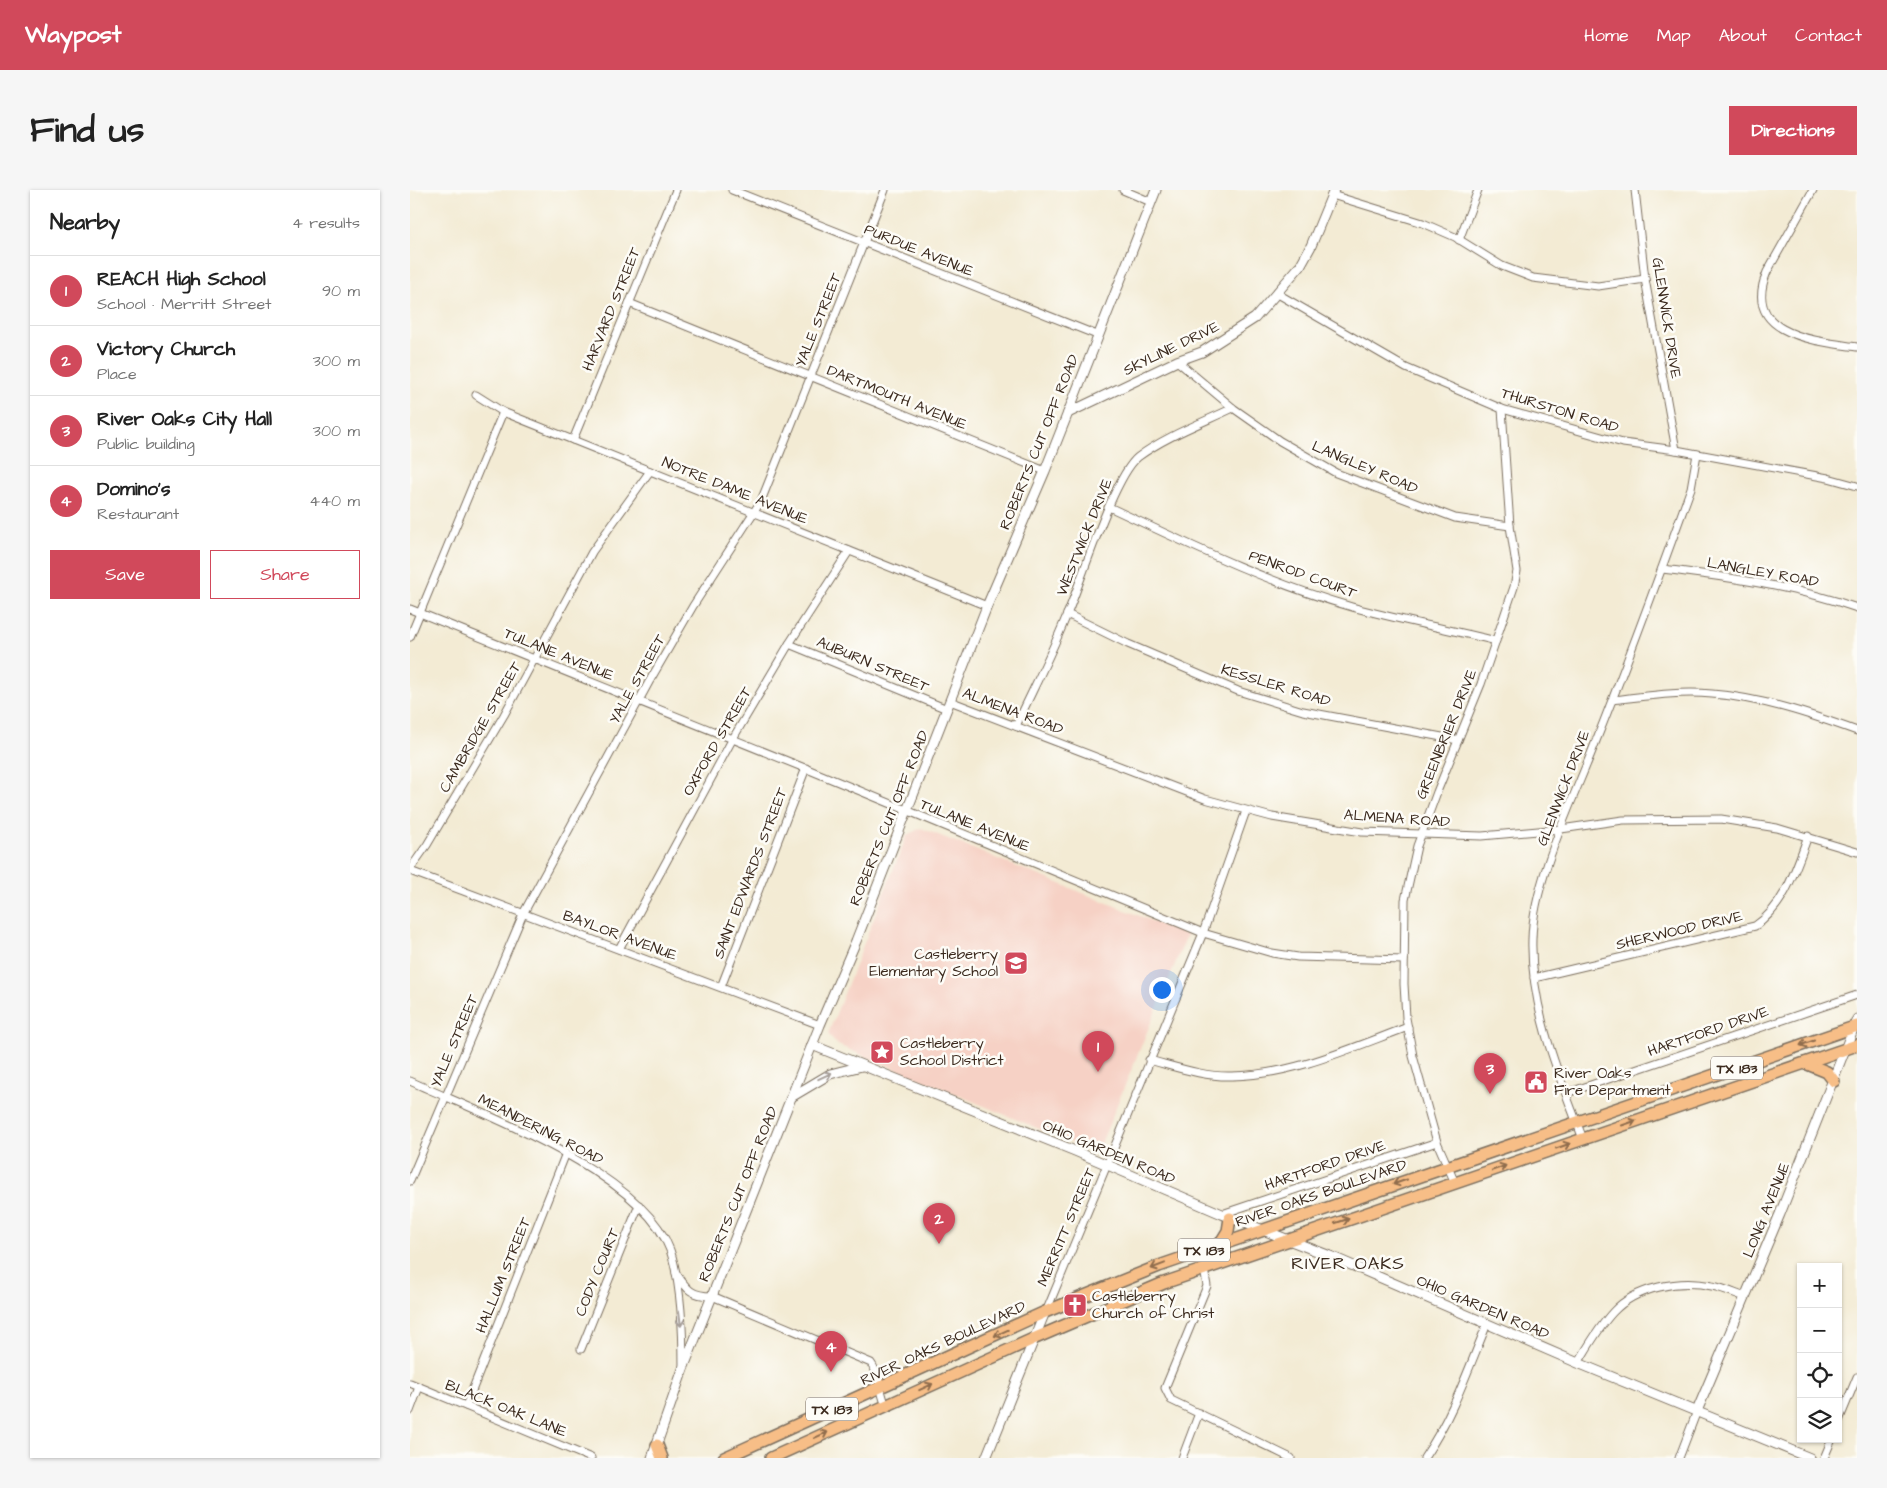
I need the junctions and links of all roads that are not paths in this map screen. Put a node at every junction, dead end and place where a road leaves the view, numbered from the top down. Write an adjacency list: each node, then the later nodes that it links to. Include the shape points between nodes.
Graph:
1 (676, 190): 15 (street, HARVARD STREET)
2 (732, 190): 12 (street, PURDUE AVENUE)
3 (885, 190): 12 (street, YALE STREET)
4 (1123, 190): 10 (street)
5 (1156, 190): 10 (street, ROBERTS CUT OFF ROAD)
6 (1478, 190): 11 (street)
7 (1635, 190): 13 (street, GLENWICK DRIVE)
8 (1812, 190): 17 (street, via 1767,272 1762,301 1769,318 1780,329 1812,341)
9 (1333, 193): 11 (street, via 1423,223); 14 (street, SKYLINE DRIVE, via 1304,259)
10 (1151, 202): 16 (street, ROBERTS CUT OFF ROAD)
11 (1459, 240): 13 (street, via 1502,266 1532,278 1598,286)
12 (864, 243): 16 (street, PURDUE AVENUE); 19 (street, YALE STREET)
13 (1645, 279): 26 (street, GLENWICK DRIVE)
14 (1278, 294): 18 (street, SKYLINE DRIVE, via 1255,318 1225,338 1202,352); 22 (street, THURSTON ROAD, via 1406,368)
15 (629, 302): 19 (street, DARTMOUTH AVENUE); 25 (street, HARVARD STREET)
16 (1097, 335): 24 (street, ROBERTS CUT OFF ROAD)
17 (1857, 348)
18 (1177, 361): 21 (street, LANGLEY ROAD); 24 (street, SKYLINE DRIVE)
19 (809, 376): 29 (street, DARTMOUTH AVENUE); 32 (street, YALE STREET)
20 (476, 395): 23 (street, NOTRE DAME AVENUE)
21 (1233, 408): 31 (street, WESTWICK DRIVE, via 1138,458 1126,472); 33 (street, LANGLEY ROAD, via 1280,441 1336,472 1455,518)
22 (1502, 409): 26 (street, THURSTON ROAD, via 1623,444); 33 (street, GREENBRIER DRIVE)
23 (502, 412): 25 (street, NOTRE DAME AVENUE); 39 (street)
24 (1068, 413): 29 (street, ROBERTS CUT OFF ROAD)
25 (573, 440): 28 (street, NOTRE DAME AVENUE)
26 (1676, 450): 27 (street, THURSTON ROAD)
27 (1697, 454): 30 (street, THURSTON ROAD); 35 (street, GLENWICK DRIVE, via 1691,488)
28 (650, 471): 32 (street, NOTRE DAME AVENUE); 44 (street, CAMBRIDGE STREET, via 592,552)
29 (1045, 471): 36 (street, ROBERTS CUT OFF ROAD)
30 (1857, 486)
31 (1109, 507): 40 (street, WESTWICK DRIVE); 42 (street, PENROD COURT, via 1279,582 1352,607)
32 (755, 513): 34 (street, NOTRE DAME AVENUE); 46 (street, YALE STREET, via 693,606)
33 (1510, 526): 42 (street, GREENBRIER DRIVE, via 1517,571)
34 (849, 551): 36 (street, NOTRE DAME AVENUE); 43 (street, OXFORD STREET)
35 (1662, 569): 37 (street, LANGLEY ROAD, via 1742,579); 45 (street, GLENWICK DRIVE)
36 (987, 606): 47 (street, ROBERTS CUT OFF ROAD)
37 (1857, 608)
38 (410, 609): 39 (street, TULANE AVENUE)
39 (420, 613): 41 (street); 44 (street, TULANE AVENUE)
40 (1068, 614): 48 (street, WESTWICK DRIVE); 51 (street, KESSLER ROAD, via 1128,644 1238,691 1303,710)
41 (410, 637)
42 (1496, 641): 51 (street, GREENBRIER DRIVE)
43 (789, 644): 47 (street, AUBURN STREET); 50 (street, OXFORD STREET)
44 (534, 659): 46 (street, TULANE AVENUE); 59 (street, CAMBRIDGE STREET, via 494,732)
45 (1613, 700): 49 (street, via 1712,694 1774,703); 55 (street, GLENWICK DRIVE)
46 (639, 701): 50 (street, TULANE AVENUE); 60 (street, YALE STREET)
47 (949, 705): 48 (street, ALMENA ROAD); 54 (street, ROBERTS CUT OFF ROAD)
48 (1016, 726): 53 (street, ALMENA ROAD, via 1205,799)
49 (1857, 731)
50 (732, 740): 52 (street, TULANE AVENUE); 62 (street, OXFORD STREET)
51 (1458, 740): 56 (street, GREENBRIER DRIVE)
52 (806, 768): 54 (street, TULANE AVENUE); 65 (street, SAINT EDWARDS STREET)
53 (1246, 811): 56 (street, ALMENA ROAD, via 1362,832); 61 (street, MERRITT STREET)
54 (907, 812): 61 (street, TULANE AVENUE); 68 (street, ROBERTS CUT OFF ROAD)
55 (1561, 829): 56 (street, ALMENA ROAD, via 1482,836); 57 (street, ALMENA ROAD, via 1622,820 1721,819); 64 (street, GLENWICK DRIVE, via 1533,917)
56 (1422, 835): 63 (street, GREENBRIER DRIVE, via 1405,900)
57 (1808, 836): 58 (street, ALMENA ROAD); 64 (street, SHERWOOD DRIVE, via 1791,881 1772,912 1756,926)
58 (1857, 852)
59 (410, 870): 60 (street, BAYLOR AVENUE)
60 (523, 914): 62 (street, BAYLOR AVENUE); 80 (street, YALE STREET)
61 (1203, 934): 63 (street, TULANE AVENUE, via 1298,957); 73 (street, MERRITT STREET)
62 (619, 949): 65 (street, BAYLOR AVENUE)
63 (1404, 960): 69 (street, GREENBRIER DRIVE)
64 (1534, 978): 78 (street, GLENWICK DRIVE, via 1553,1056)
65 (721, 987): 68 (street, BAYLOR AVENUE)
66 (1857, 995): 78 (street, HARTFORD DRIVE)
67 (1856, 1024): 72 (street, LONG AVENUE); 81 (main road, RIVER OAKS BOULEVARD / TX 183, one-way to 81)
68 (820, 1025): 70 (street, ROBERTS CUT OFF ROAD)
69 (1408, 1027): 73 (street, via 1320,1060 1264,1074 1230,1076 1193,1072); 83 (street, GREENBRIER DRIVE)
70 (812, 1045): 75 (street, OHIO GARDEN ROAD); 79 (street, ROBERTS CUT OFF ROAD)
71 (1857, 1046): 72 (main road, TX 183)
72 (1845, 1049): 74 (main road, TX 183); 77 (street, LONG AVENUE)
73 (1149, 1060): 85 (street, MERRITT STREET)
74 (1805, 1063): 77 (main road, via 1827,1072); 82 (main road, TX 183, one-way to 74)
75 (862, 1066): 79 (street, one-way to 75, via 830,1074); 85 (street, OHIO GARDEN ROAD)
76 (410, 1080): 80 (street, MEANDERING ROAD)
77 (1834, 1081): 100 (street, LONG AVENUE)
78 (1567, 1093): 81 (street, GLENWICK DRIVE)
79 (792, 1096): 99 (street, ROBERTS CUT OFF ROAD)
80 (445, 1097): 84 (street, MEANDERING ROAD); 87 (street, YALE STREET)
81 (1576, 1121): 82 (street, GLENWICK DRIVE); 86 (main road, RIVER OAKS BOULEVARD / TX 183)
82 (1583, 1139): 88 (main road, TX 183, one-way to 82)
83 (1437, 1142): 86 (street, GREENBRIER DRIVE); 91 (street, HARTFORD DRIVE)
84 (566, 1154): 90 (street, MEANDERING ROAD, via 599,1172); 111 (street, HALLUM STREET)
85 (1107, 1165): 91 (street, OHIO GARDEN ROAD); 101 (street, MERRITT STREET)
86 (1446, 1166): 88 (street, GREENBRIER DRIVE); 89 (main road, RIVER OAKS BOULEVARD / TX 183, one-way to 89)
87 (410, 1181)
88 (1455, 1183): 93 (main road, TX 183, one-way to 88)
89 (1360, 1195): 92 (main road, RIVER OAKS BOULEVARD / TX 183); 93 (main road, via 1358,1204 1305,1222 1305,1228)
90 (639, 1205): 97 (street, MEANDERING ROAD, via 662,1234); 104 (street, CODY COURT)
91 (1226, 1216): 92 (street, OHIO GARDEN ROAD); 96 (main road, via 1228,1230)
92 (1261, 1230): 94 (main road, RIVER OAKS BOULEVARD / TX 183); 95 (street, OHIO GARDEN ROAD)
93 (1312, 1232): 95 (main road, TX 183)
94 (1244, 1236): 96 (main road, RIVER OAKS BOULEVARD / TX 183); 98 (main road, via 1242,1248 1199,1264)
95 (1287, 1240): 98 (main road, TX 183); 102 (street, OHIO GARDEN ROAD)
96 (1220, 1244): 101 (main road, RIVER OAKS BOULEVARD / TX 183, one-way to 101)
97 (675, 1271): 99 (street, MEANDERING ROAD, via 686,1288 699,1296); 106 (street, MEANDERING ROAD, one-way to 106)
98 (1200, 1271): 103 (main road, TX 183); 115 (street, via 1207,1286 1165,1388 1171,1400)
99 (712, 1296): 106 (street, ROBERTS CUT OFF ROAD); 110 (street, MEANDERING ROAD, via 871,1363 876,1370)
100 (1745, 1297): 105 (street, via 1712,1286 1679,1283 1652,1290 1614,1310); 113 (street, LONG AVENUE)
101 (1045, 1312): 103 (street, MERRITT STREET); 110 (main road, RIVER OAKS BOULEVARD / TX 183, one-way to 110)
102 (1487, 1324): 105 (street, OHIO GARDEN ROAD); 128 (street, via 1438,1438)
103 (1032, 1339): 112 (main road, TX 183, one-way to 103); 125 (street, MERRITT STREET)
104 (581, 1349)
105 (1578, 1362): 113 (street, OHIO GARDEN ROAD)
106 (683, 1369): 118 (street, ROBERTS CUT OFF ROAD)
107 (1857, 1377): 116 (street)
108 (410, 1383): 109 (street, BLACK OAK LANE)
109 (420, 1387): 111 (street, BLACK OAK LANE); 114 (street)
110 (878, 1389): 112 (street); 119 (main road, RIVER OAKS BOULEVARD / TX 183)
111 (466, 1406): 120 (street, BLACK OAK LANE)
112 (886, 1406): 124 (main road, TX 183, one-way to 112)
113 (1697, 1411): 129 (street); 130 (street, OHIO GARDEN ROAD)
114 (410, 1412)
115 (1199, 1413): 126 (street); 127 (street)
116 (1842, 1413)
117 (1830, 1443): 131 (street)
118 (657, 1445): 121 (street, ROBERTS CUT OFF ROAD); 122 (main road)
119 (742, 1454): 123 (main road, RIVER OAKS BOULEVARD / TX 183)
120 (591, 1458)
121 (652, 1458)
122 (662, 1458)
123 (724, 1458)
124 (771, 1458)
125 (986, 1458)
126 (1182, 1458)
127 (1290, 1458)
128 (1424, 1458)
129 (1679, 1458)
130 (1810, 1458)
131 (1824, 1458)

